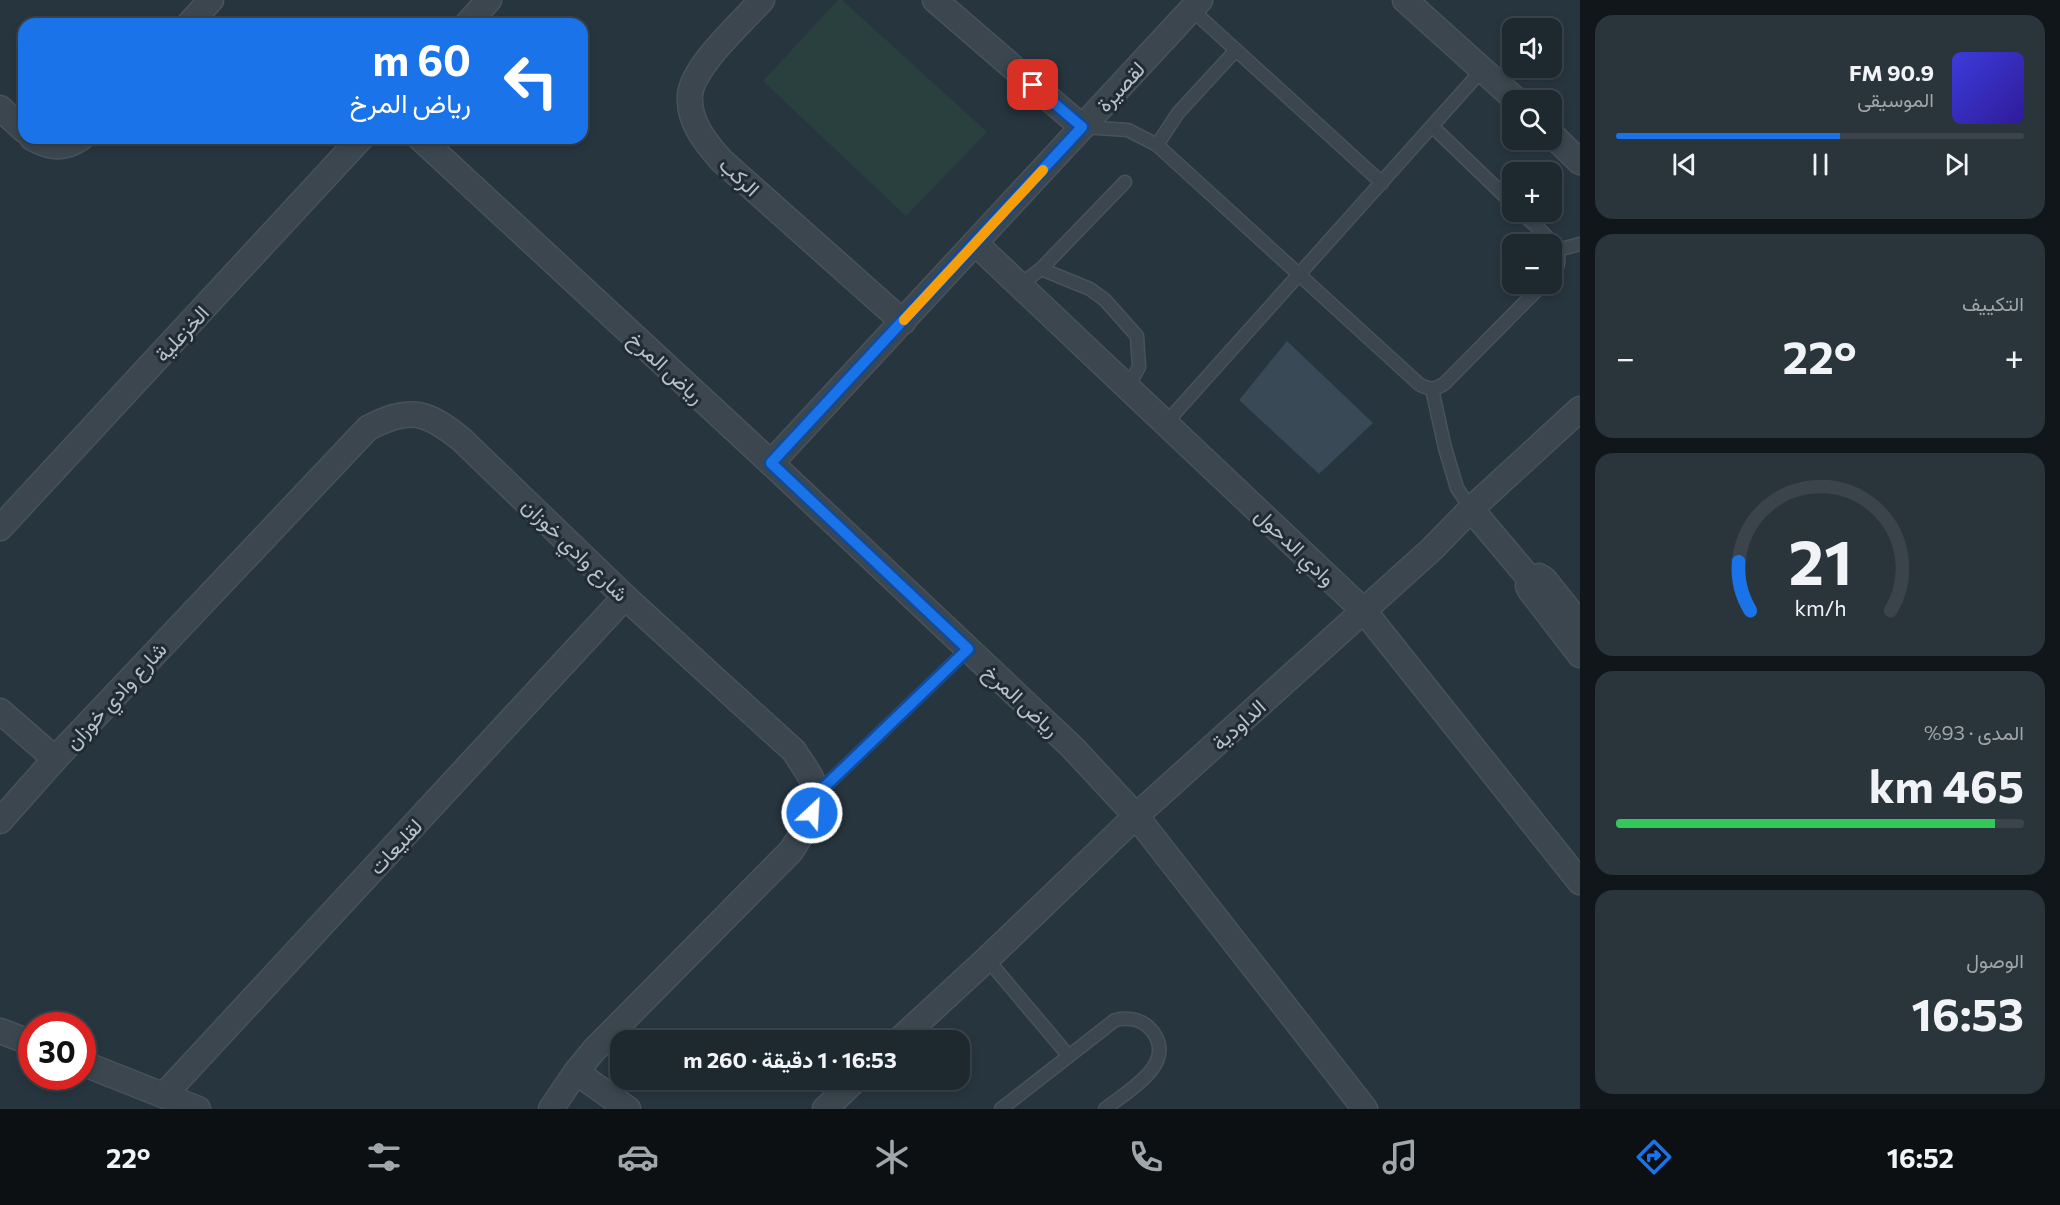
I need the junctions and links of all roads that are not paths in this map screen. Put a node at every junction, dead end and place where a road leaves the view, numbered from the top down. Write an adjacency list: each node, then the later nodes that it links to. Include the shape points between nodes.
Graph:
1 (211, 0): 7 (street)
2 (489, 0): 8 (street)
3 (762, 0): 35 (street, الركب, via 699,69 690,94 693,119 705,142 721,160)
4 (935, 0): 15 (street)
5 (1405, 0): 10 (street)
6 (1195, 5): 9 (lane); 15 (street, لقصيرة)
7 (194, 18)
8 (472, 18)
9 (1236, 50): 20 (lane, via 1178,113); 24 (lane)
10 (1483, 69): 11 (street); 14 (lane)
11 (1505, 90)
12 (0, 108): 13 (street)
13 (18, 124)
14 (1432, 126): 24 (lane); 25 (lane)
15 (1082, 127): 20 (lane, via 1128,130); 28 (street, لقصيرة)
16 (42, 144): 17 (street, via 60,148)
17 (68, 144)
18 (355, 144): 42 (street, الخزعلية)
19 (426, 144): 40 (street, رياض المرخ)
20 (1157, 145): 32 (lane)
21 (1562, 145): 22 (street)
22 (1580, 162)
23 (1125, 182): 31 (lane)
24 (1382, 183): 32 (lane)
25 (1502, 193)
26 (1531, 222): 27 (lane)
27 (1544, 234)
28 (975, 243): 33 (street, وادي الدحول); 35 (street, لقصيرة)
29 (1580, 244): 30 (lane)
30 (1562, 249)
31 (1041, 269): 33 (lane); 36 (lane, via 1090,289 1137,336 1139,367)
32 (1300, 274): 37 (lane, via 1419,384); 39 (lane)
33 (1021, 284): 36 (street, وادي الدحول)
34 (1533, 294): 37 (lane, via 1445,383)
35 (903, 322): 40 (street, لقصيرة)
36 (1128, 387): 39 (street, وادي الدحول)
37 (1432, 389): 41 (lane, via 1457,488)
38 (1580, 409): 41 (street, الداودية)
39 (1166, 423): 45 (street, وادي الدحول)
40 (771, 463): 47 (street, رياض المرخ)
41 (1471, 509): 43 (street); 45 (street, الداودية)
42 (1, 526)
43 (1530, 579): 46 (street, via 1544,579); 48 (street, via 1530,590)
44 (625, 597): 50 (street, شارع وادي خوزان, via 440,422 415,414 392,416 368,428); 51 (street, شارع وادي خوزان, via 794,752 808,772); 63 (street, لقليعات)
45 (1364, 611): 52 (street, الداودية); 54 (street, وادي الدحول)
46 (1580, 624)
47 (968, 649): 51 (lane); 52 (street, رياض المرخ, via 1073,748)
48 (1580, 655)
49 (0, 711): 50 (street, شارع وادي خوزان)
50 (55, 759): 53 (street, شارع وادي خوزان)
51 (816, 795): 61 (street, via 804,832 790,851 633,1008)
52 (1136, 816): 55 (street, الداودية); 70 (street, رياض المرخ)
53 (0, 821)
54 (1580, 882)
55 (987, 959): 56 (street, الداودية); 59 (lane)
56 (910, 1030)
57 (0, 1031): 58 (street)
58 (18, 1038)
59 (1068, 1056): 68 (lane); 69 (lane, via 1115,1020 1139,1020 1156,1036 1160,1048 1153,1071)
60 (96, 1068): 63 (street)
61 (576, 1072): 65 (street); 66 (street)
62 (845, 1090): 67 (street)
63 (164, 1095): 64 (street)
64 (198, 1109)
65 (551, 1109)
66 (628, 1109)
67 (825, 1109)
68 (1001, 1109)
69 (1105, 1109)
70 (1365, 1109)

